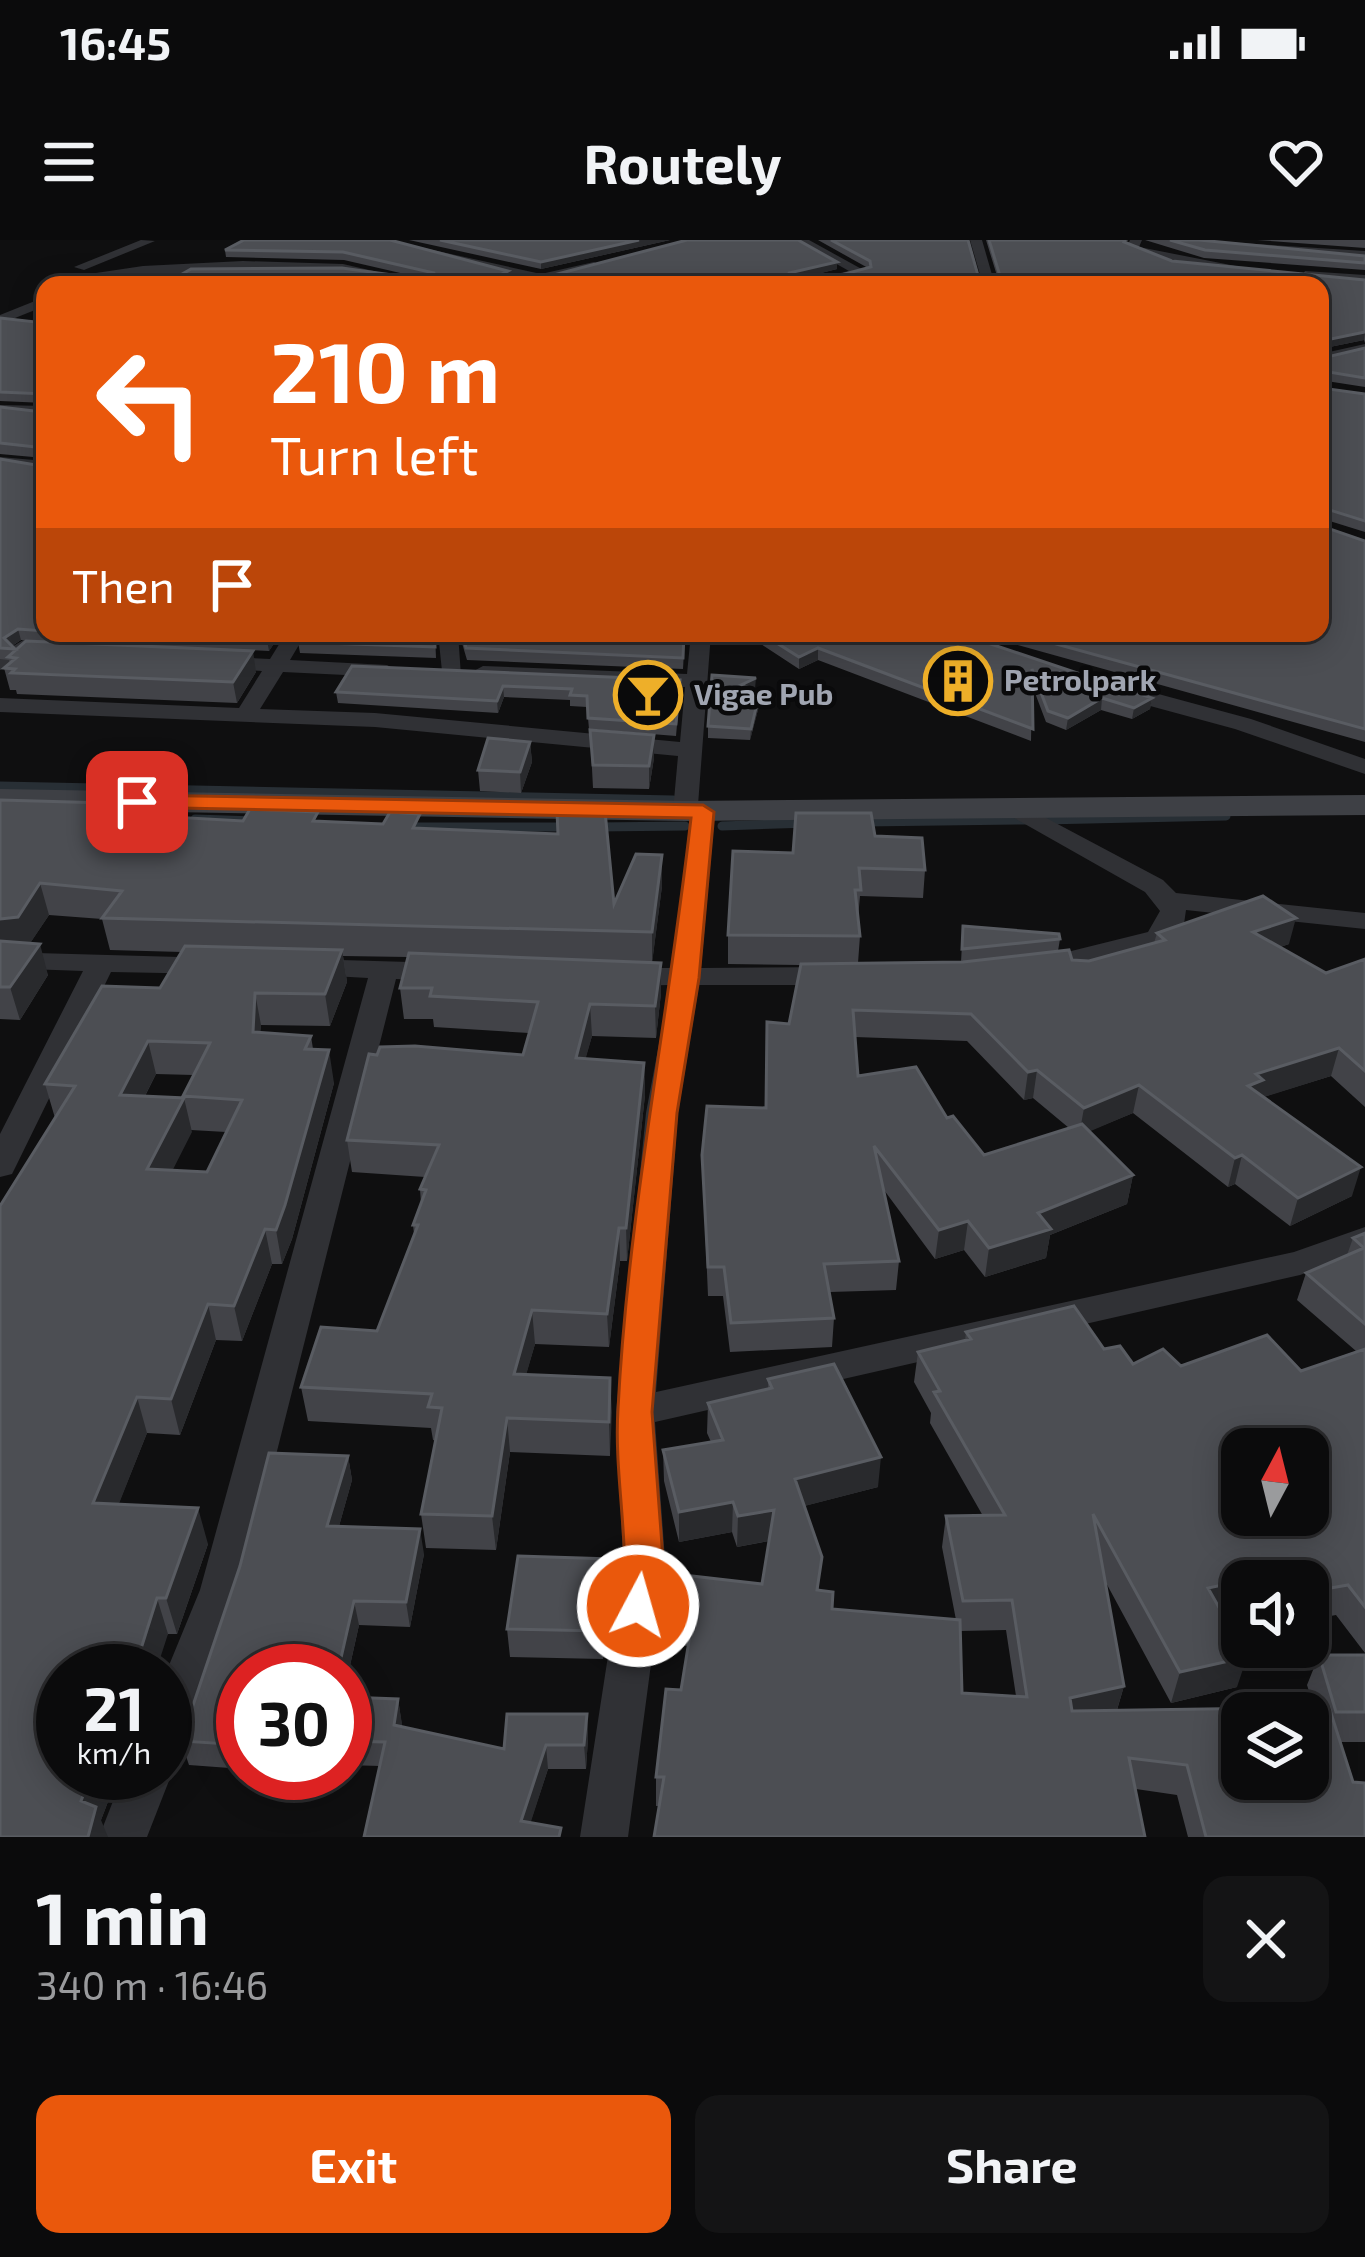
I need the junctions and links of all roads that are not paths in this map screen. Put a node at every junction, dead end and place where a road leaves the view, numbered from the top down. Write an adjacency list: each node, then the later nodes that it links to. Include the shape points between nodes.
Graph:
1 (373, 240): 18 (street)
2 (800, 240): 20 (street, via 861,272)
3 (976, 240): 21 (street)
4 (1136, 240): 12 (street, via 1132,248 1149,255)
5 (1199, 240): 7 (street)
6 (148, 241): 14 (street)
7 (1292, 246): 8 (street); 9 (street)
8 (1365, 246)
9 (1365, 255)
10 (605, 263): 19 (street)
11 (244, 267): 15 (street); 16 (street); 17 (street)
12 (1262, 271)
13 (1295, 274): 22 (street)
14 (70, 276)
15 (140, 276)
16 (228, 276)
17 (382, 276)
18 (531, 276)
19 (549, 276)
20 (841, 276)
21 (986, 276)
22 (1318, 276)
23 (1329, 277): 24 (street)
24 (1365, 280)
25 (36, 305): 26 (street)
26 (0, 320)
27 (1365, 348): 28 (street)
28 (1329, 356)
29 (36, 400): 30 (street)
30 (4, 410): 31 (street)
31 (36, 411)
32 (0, 462): 33 (street)
33 (36, 465)
34 (36, 639): 39 (street)
35 (291, 642): 41 (street)
36 (444, 642): 42 (street)
37 (700, 642): 43 (street)
38 (58, 653): 39 (street)
39 (7, 659)
40 (193, 661): 41 (street)
41 (277, 666): 42 (street); 46 (street)
42 (432, 671): 43 (street)
43 (699, 681): 47 (street)
44 (1085, 681): 48 (street)
45 (0, 706): 46 (street)
46 (246, 714): 47 (street)
47 (690, 751): 52 (street)
48 (1365, 767)
49 (0, 800): 52 (street)
50 (1365, 805): 51 (street)
51 (1018, 810): 52 (street); 53 (street)
52 (694, 812): 62 (street)
53 (1170, 900): 54 (street); 58 (street, via 1173,926 1158,938)
54 (1365, 922)
55 (0, 960): 56 (street)
56 (101, 963): 57 (street); 63 (street)
57 (384, 970): 59 (street); 66 (street, via 220,1590)
58 (1014, 971)
59 (477, 973)
60 (877, 975): 62 (street)
61 (593, 976): 62 (street)
62 (686, 978): 65 (street, via 662,1113)
63 (0, 1166)
64 (1365, 1239): 65 (street, via 1300,1263)
65 (635, 1412): 69 (street, via 644,1559)
66 (192, 1662)
67 (137, 1800): 68 (street)
68 (123, 1837)
69 (604, 1837)

